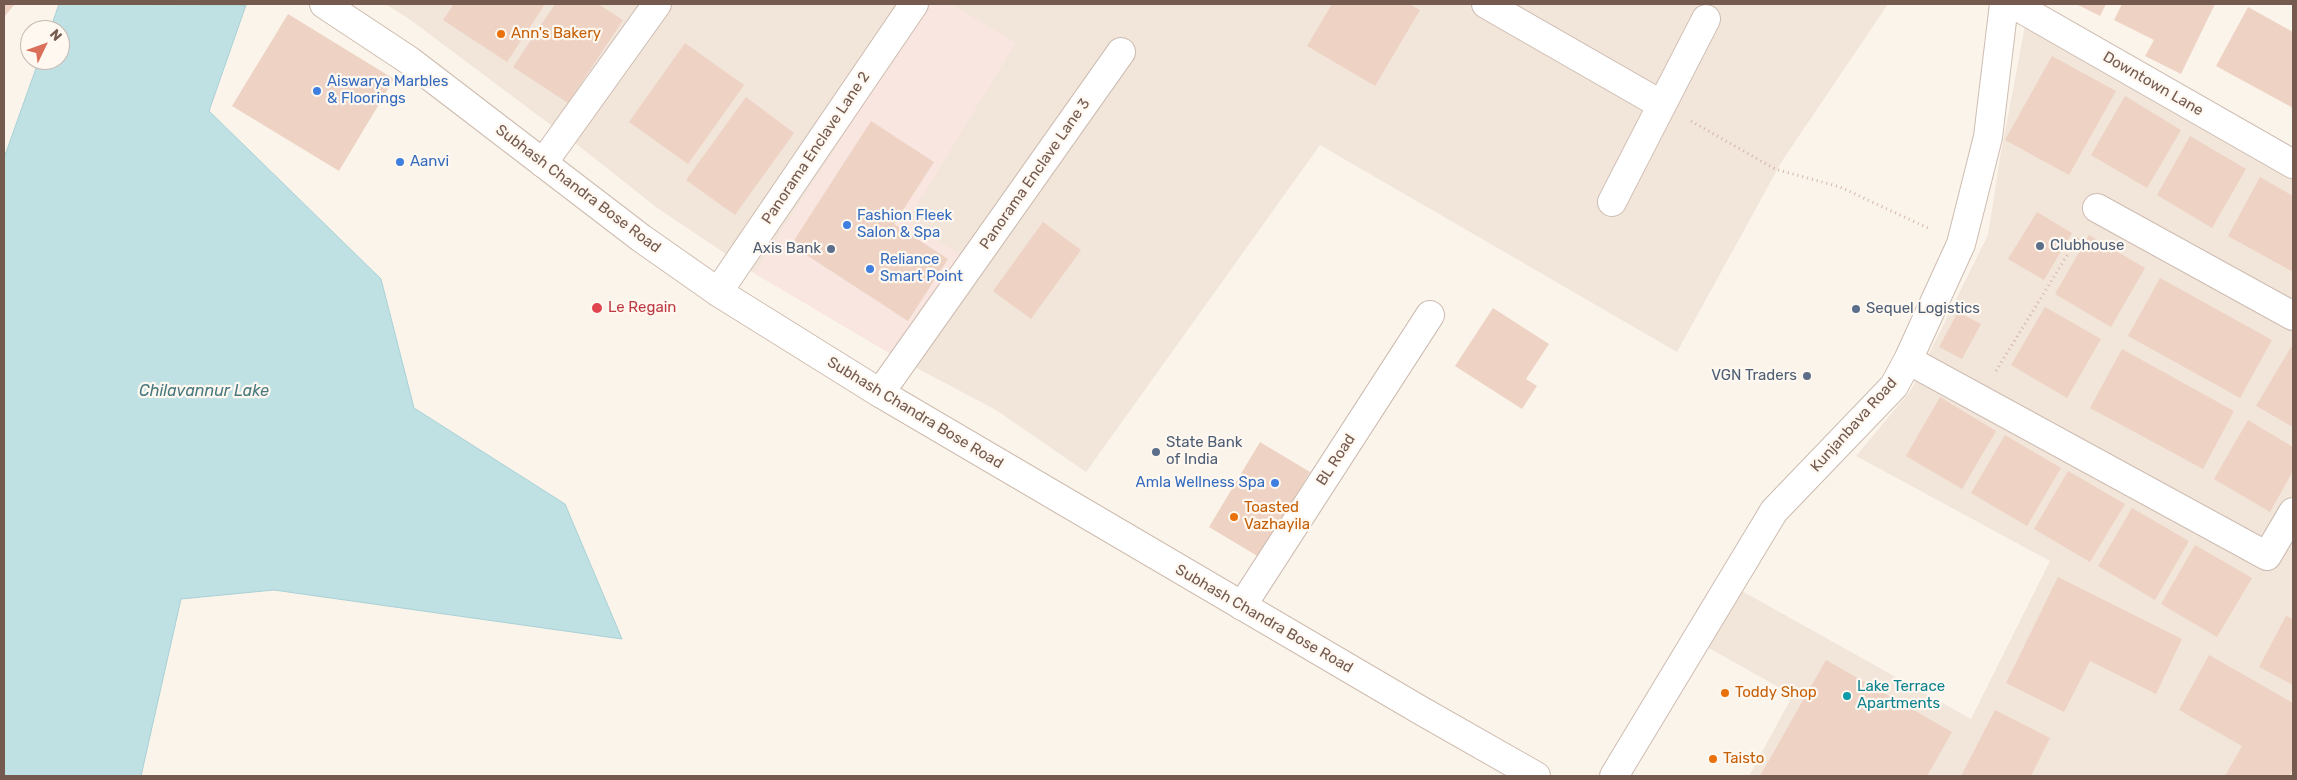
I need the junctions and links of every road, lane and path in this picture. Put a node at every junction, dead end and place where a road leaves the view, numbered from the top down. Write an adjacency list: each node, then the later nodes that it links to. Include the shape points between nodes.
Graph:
1 (324, 4): 10 (street, Subhash Chandra Bose Road, via 410,61)
2 (658, 4): 10 (street)
3 (914, 4): 15 (street, Panorama Enclave Lane 2)
4 (1486, 4): 9 (street)
5 (2004, 4): 14 (street, Kunjanbava Road, via 1988,136)
6 (2013, 4): 11 (street, Downtown Lane)
7 (1706, 19): 9 (street)
8 (1121, 52): 19 (street, Panorama Enclave Lane 3)
9 (1662, 105): 12 (street); 14 (path, via 1775,169 1840,186)
10 (543, 163): 15 (street, Subhash Chandra Bose Road)
11 (2293, 164)
12 (1612, 202)
13 (2097, 208): 17 (street); 20 (path)
14 (1961, 244): 18 (street, Kunjanbava Road)
15 (718, 292): 19 (street, Subhash Chandra Bose Road)
16 (1430, 315): 22 (street, BL Road)
17 (2293, 316)
18 (1908, 360): 20 (street); 24 (street, Kunjanbava Road, via 1894,386 1774,511)
19 (880, 393): 22 (street, Subhash Chandra Bose Road)
20 (1980, 399): 21 (street, via 2267,556)
21 (2293, 512)
22 (1242, 606): 23 (street, Subhash Chandra Bose Road)
23 (1536, 776)
24 (1614, 776)

